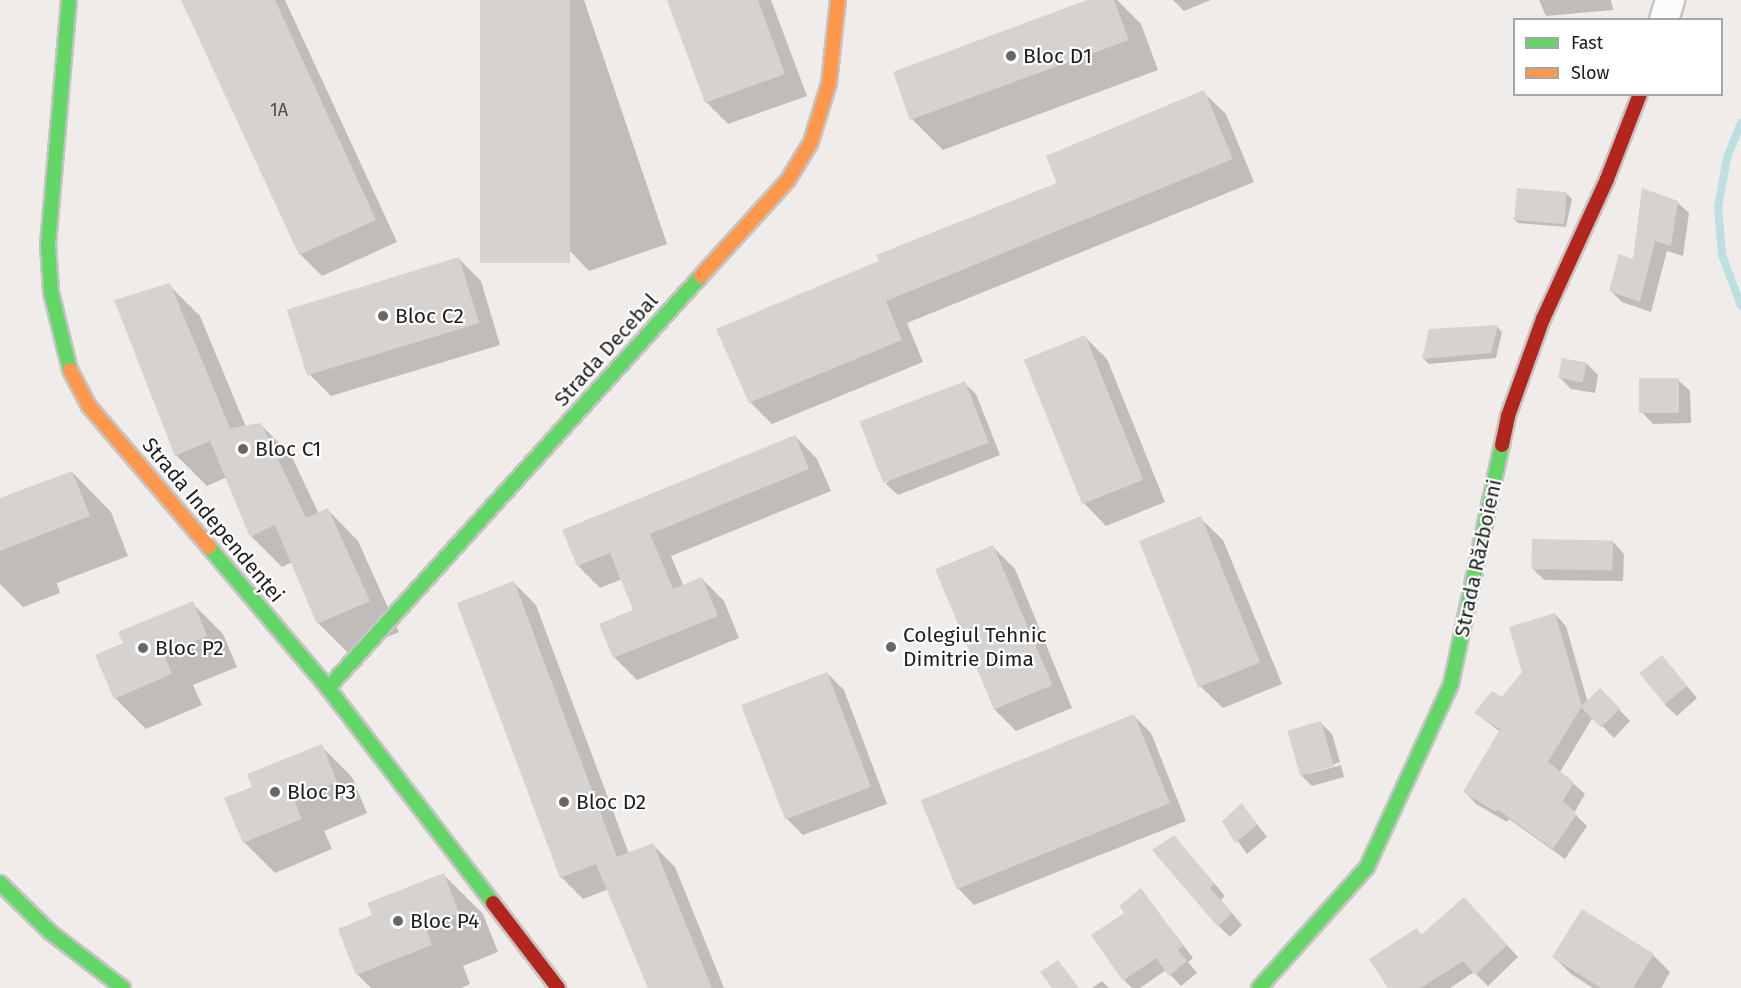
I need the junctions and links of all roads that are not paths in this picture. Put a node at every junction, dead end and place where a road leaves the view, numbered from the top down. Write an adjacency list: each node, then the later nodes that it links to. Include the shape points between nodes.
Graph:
1 (69, 0): 6 (street, Strada Independenței, via 48,245 51,292 66,362 89,406)
2 (838, 0): 6 (street, Strada Decebal, via 830,83 811,142 788,180)
3 (1670, 0): 4 (street)
4 (1665, 18)
5 (1639, 96): 10 (street, Strada Războieni, via 1607,179 1543,318 1508,416 1451,684 1367,867)
6 (328, 688): 9 (street, Strada Independenței)
7 (0, 883): 8 (street, via 50,932)
8 (123, 988)
9 (558, 988)
10 (1259, 988)

